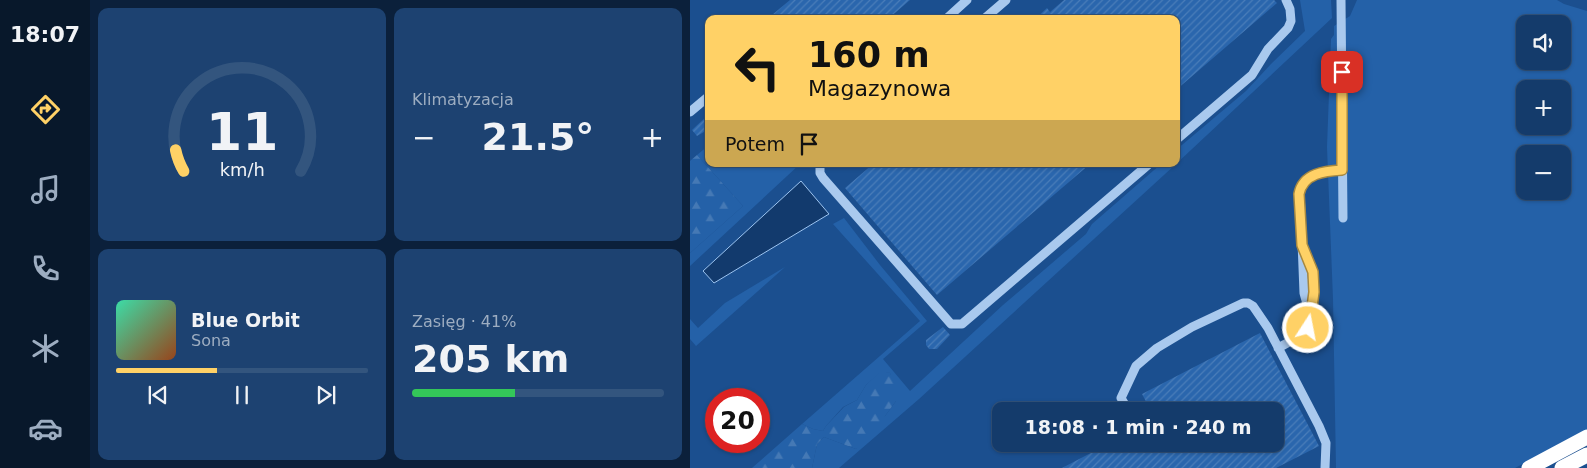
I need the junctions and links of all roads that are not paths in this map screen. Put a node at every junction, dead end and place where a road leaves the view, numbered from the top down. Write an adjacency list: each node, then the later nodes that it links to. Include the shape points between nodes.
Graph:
1 (968, 0): 5 (street)
2 (1006, 0): 6 (street)
3 (1286, 0): 9 (street, via 1291,20 1288,28 1268,49 1252,76)
4 (1341, 0): 12 (street)
5 (951, 15)
6 (989, 15)
7 (705, 99): 8 (street)
8 (690, 112)
9 (1180, 137)
10 (820, 167): 11 (street, via 823,178 952,324 962,324)
11 (1145, 167)
12 (1342, 170): 13 (street); 14 (street, via 1318,172 1301,187 1302,245 1313,272 1310,322 1304,334)
13 (1342, 218)
14 (1278, 348): 15 (street, via 1253,306 1243,303 1156,348 1140,362 1127,383 1121,398); 18 (street, via 1324,438)
15 (1123, 402)
16 (1587, 437): 19 (highway)
17 (1587, 455): 20 (highway)
18 (1325, 468)
19 (1529, 468)
20 (1562, 468)

